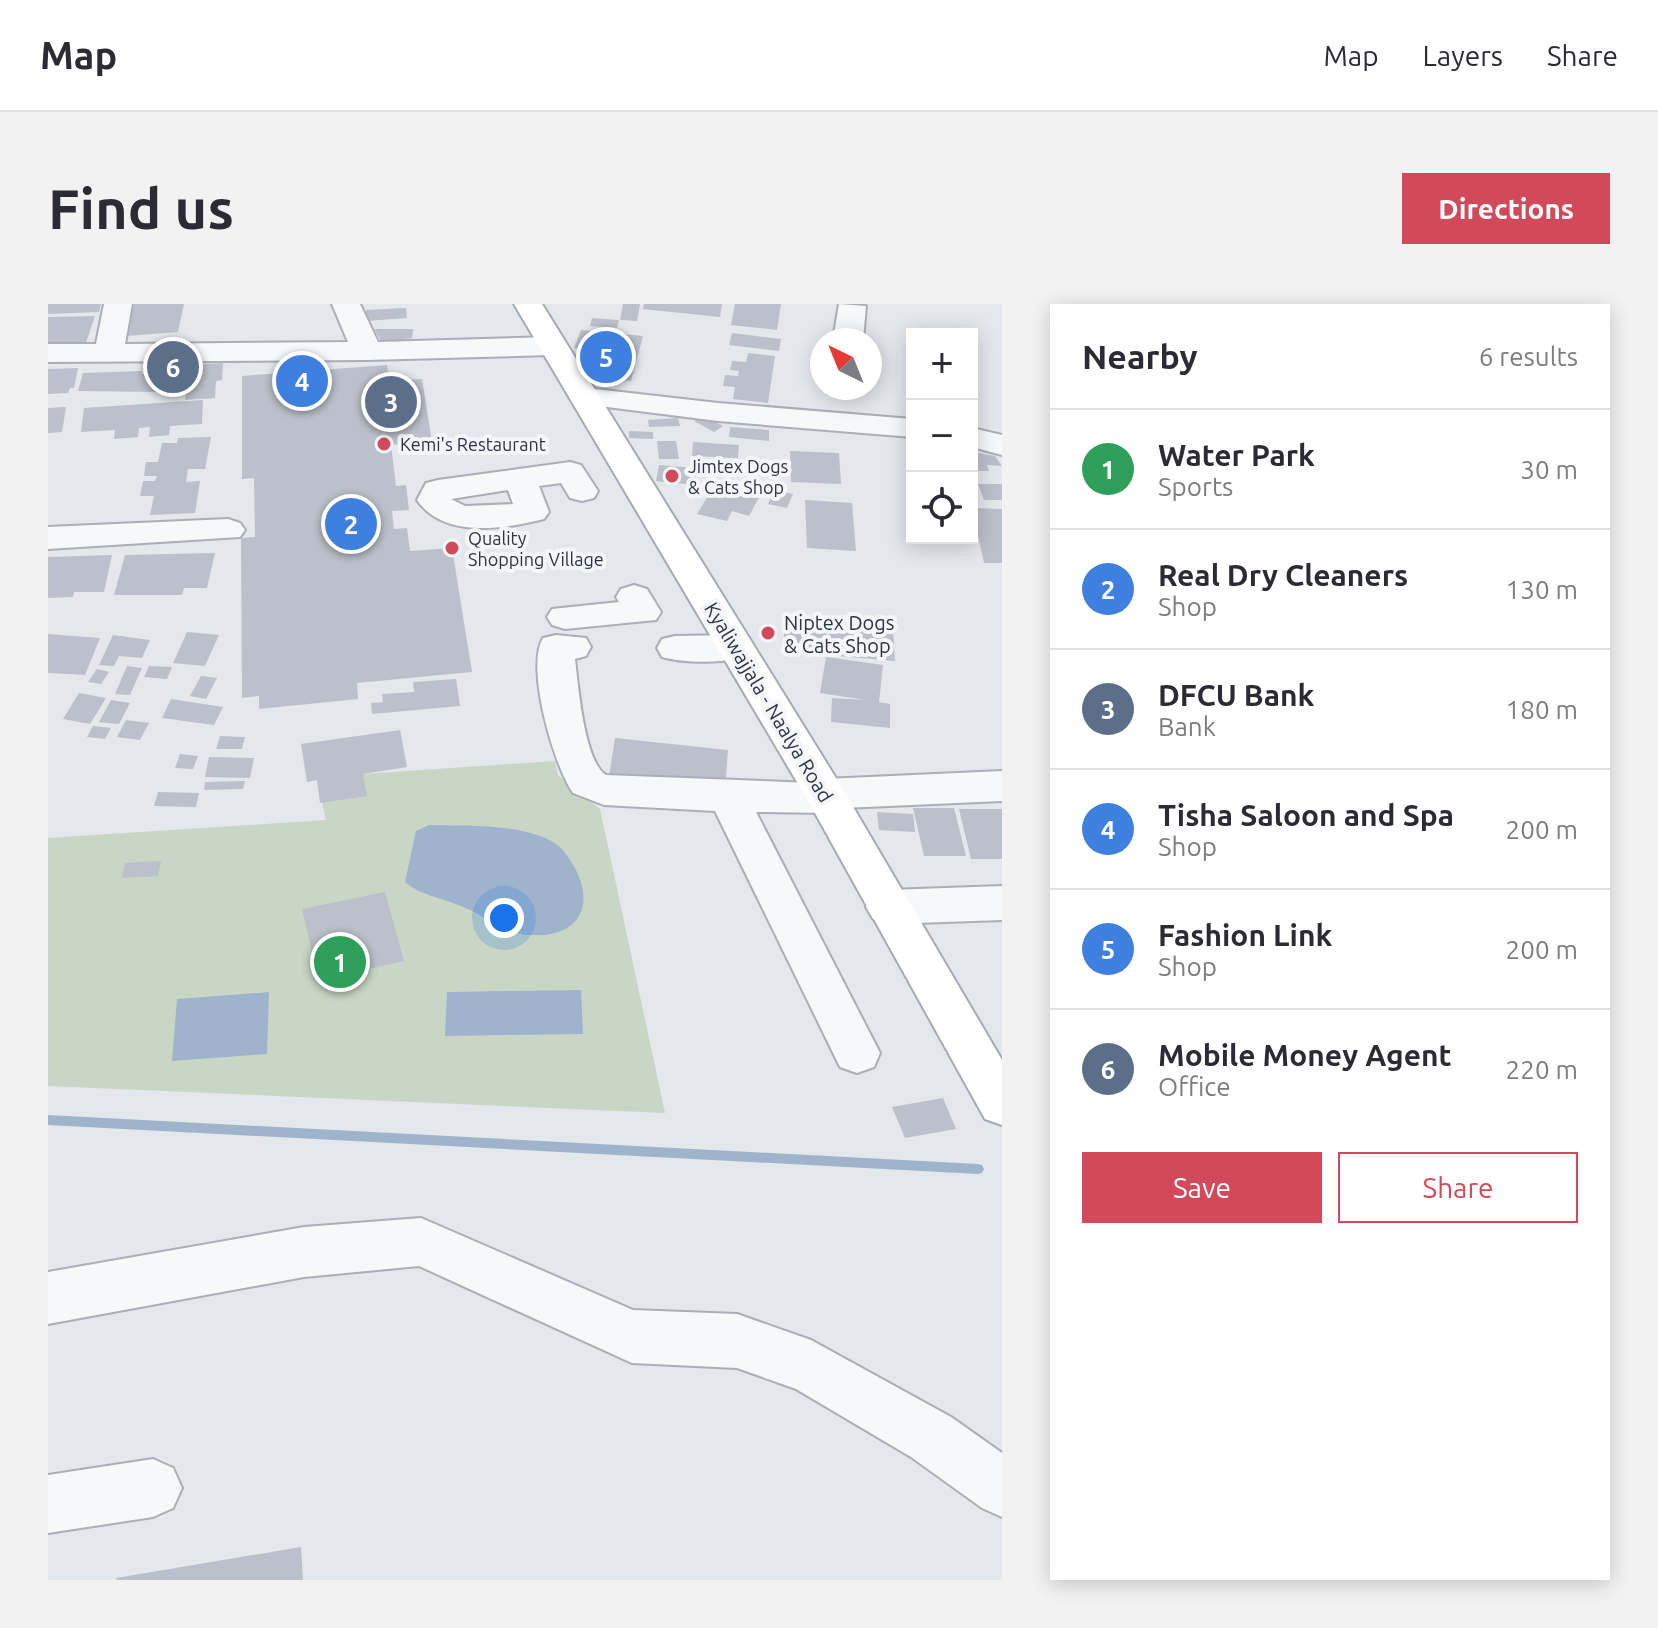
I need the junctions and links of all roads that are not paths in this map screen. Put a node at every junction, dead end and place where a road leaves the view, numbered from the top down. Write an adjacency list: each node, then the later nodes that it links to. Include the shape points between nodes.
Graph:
1 (118, 304): 8 (street)
2 (346, 304): 7 (street)
3 (528, 304): 6 (main road, Kyaliwajjala - Naalya Road)
4 (852, 306): 5 (street)
5 (849, 328)
6 (552, 346): 7 (street); 12 (main road, Kyaliwajjala - Naalya Road)
7 (367, 351): 8 (street)
8 (109, 352): 9 (street)
9 (48, 353)
10 (466, 371): 11 (street, via 496,363)
11 (516, 374)
12 (586, 397): 14 (street); 18 (main road, Kyaliwajjala - Naalya Road)
13 (842, 400): 14 (street)
14 (840, 422): 15 (street)
15 (906, 428)
16 (978, 439): 17 (street)
17 (1002, 445)
18 (628, 469): 19 (street); 23 (main road, Kyaliwajjala - Naalya Road)
19 (520, 478)
20 (228, 530): 21 (street)
21 (48, 538)
22 (634, 597): 27 (street, via 643,612 569,632 556,647 577,768 587,783 604,790)
23 (736, 647): 24 (street); 26 (main road, Kyaliwajjala - Naalya Road)
24 (675, 648)
25 (1002, 786): 26 (street)
26 (827, 796): 27 (street); 29 (main road, Kyaliwajjala - Naalya Road)
27 (728, 797): 30 (street)
28 (1002, 903): 29 (street)
29 (888, 907): 31 (main road, Kyaliwajjala - Naalya Road)
30 (857, 1053)
31 (1002, 1104)
32 (48, 1298): 34 (street, via 304,1252 421,1242 632,1336 737,1341 811,1367 931,1437)
33 (153, 1488): 35 (street)
34 (1002, 1488)
35 (48, 1504)

